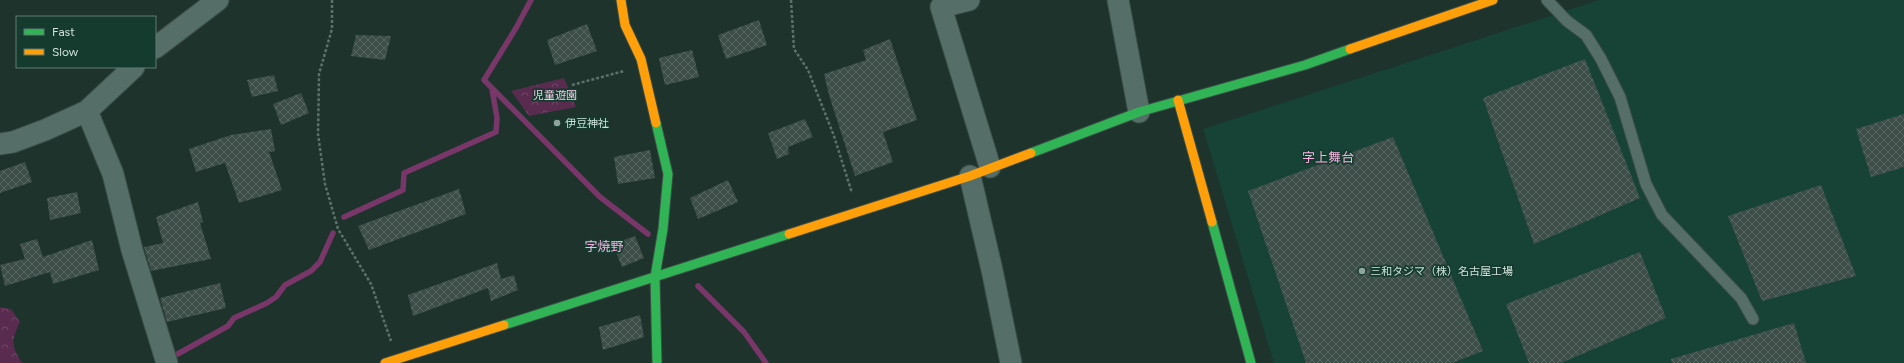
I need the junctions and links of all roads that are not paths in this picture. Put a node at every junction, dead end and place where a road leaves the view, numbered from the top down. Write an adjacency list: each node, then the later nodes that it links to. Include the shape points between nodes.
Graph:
1 (218, 0): 7 (street)
2 (621, 0): 15 (street, via 625,25 642,66 668,174)
3 (969, 0): 13 (street, via 940,7)
4 (1118, 0): 11 (street)
5 (1493, 0): 9 (street, via 1305,65)
6 (1547, 0): 16 (lane, via 1567,21 1586,35 1601,59 1620,97 1646,184 1662,215 1741,298)
7 (156, 47)
8 (133, 68): 10 (street)
9 (1178, 100): 11 (street); 21 (street)
10 (87, 112): 12 (street, via 13,142); 17 (street, via 113,174 132,250)
11 (1139, 112): 13 (street)
12 (0, 144)
13 (990, 167): 14 (street)
14 (970, 176): 15 (street); 20 (street)
15 (655, 277): 18 (street); 19 (street)
16 (1753, 319)
17 (167, 363)
18 (385, 363)
19 (657, 363)
20 (1011, 363)
21 (1251, 363)

